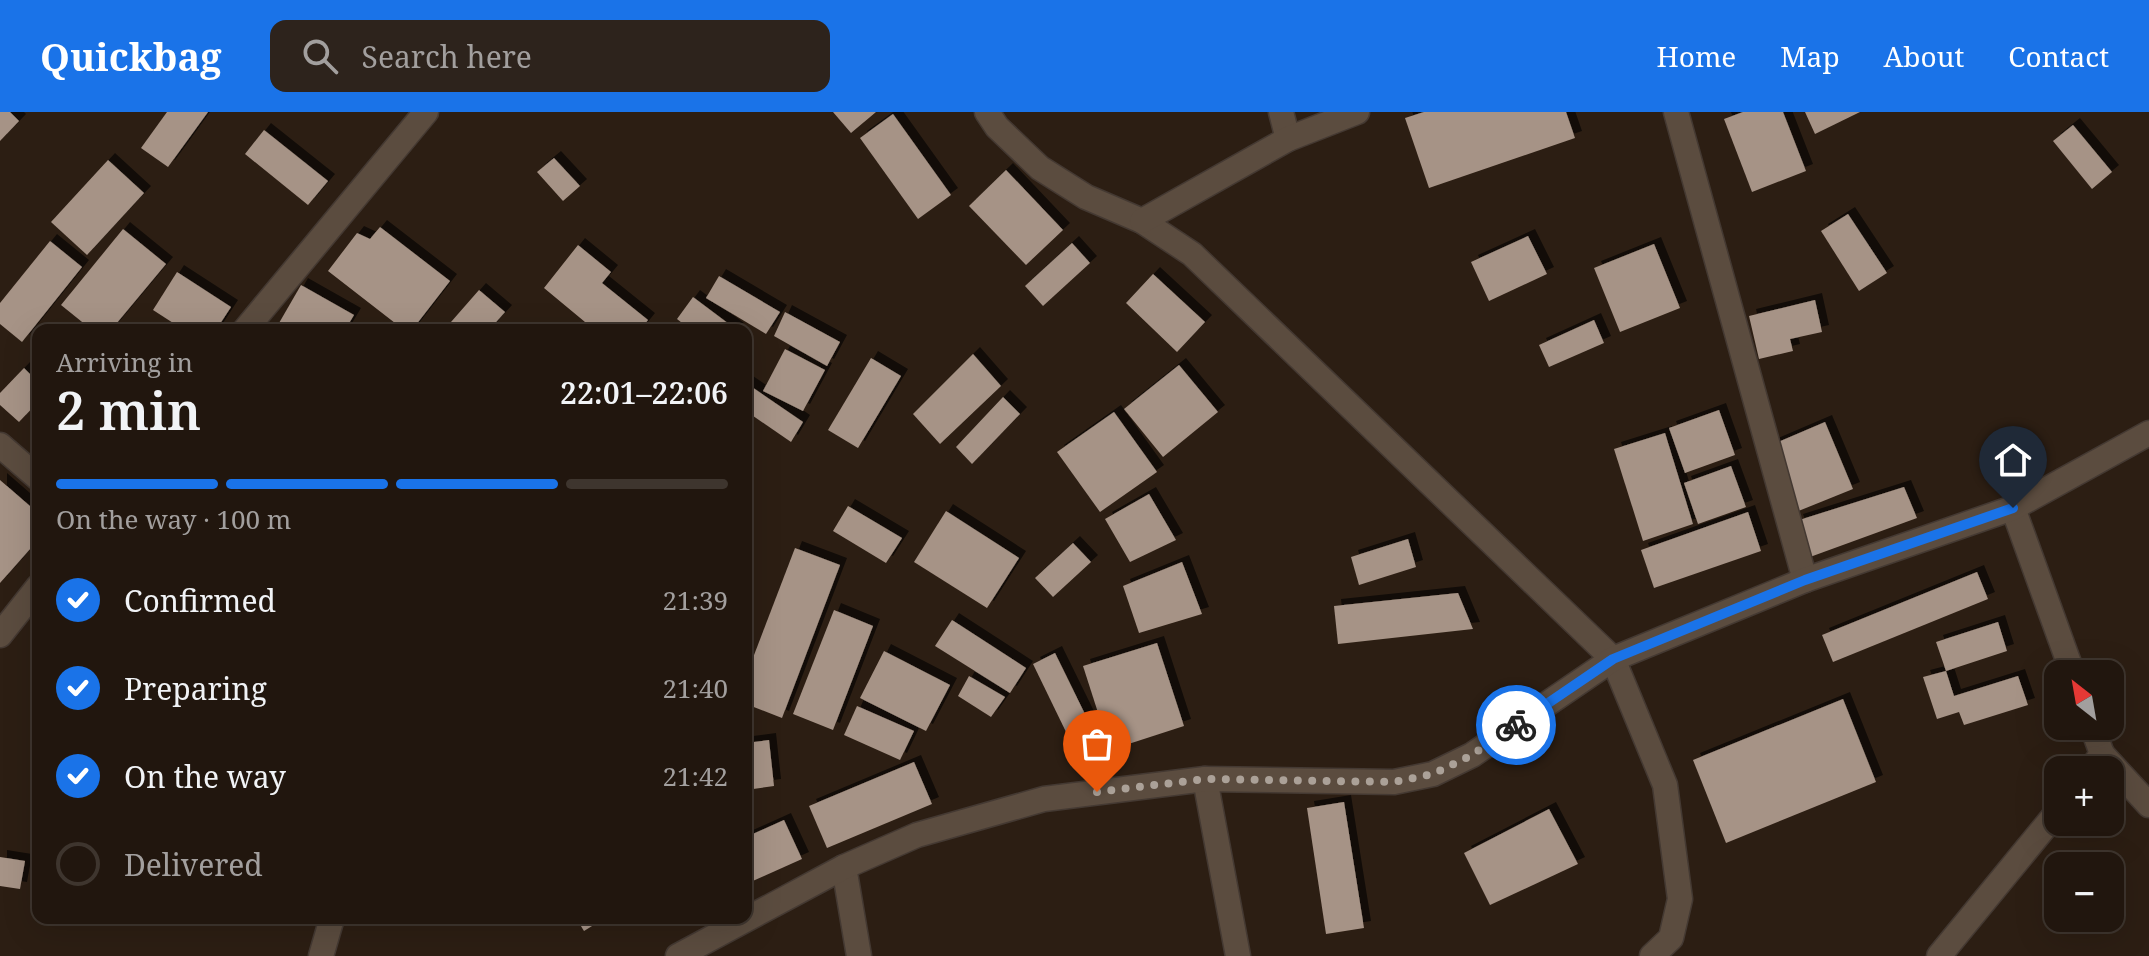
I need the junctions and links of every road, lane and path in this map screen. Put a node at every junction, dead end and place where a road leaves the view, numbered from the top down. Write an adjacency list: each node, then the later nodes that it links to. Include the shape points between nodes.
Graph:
1 (426, 112): 8 (street)
2 (987, 112): 7 (street, via 1040,168 1086,197)
3 (1281, 112): 6 (street)
4 (1357, 112): 6 (street)
5 (1676, 112): 13 (street)
6 (1288, 139): 7 (street)
7 (1142, 221): 16 (street, via 1192,254)
8 (250, 324)
9 (2149, 433): 12 (street)
10 (0, 445): 11 (street)
11 (32, 473)
12 (2013, 508): 13 (street); 17 (street)
13 (1805, 580): 16 (street)
14 (32, 595): 15 (street)
15 (0, 635)
16 (1613, 659): 18 (street, via 1472,755 1433,774 1394,782); 30 (street, via 1665,785 1680,899 1671,938)
17 (2068, 660)
18 (1205, 779): 22 (street, via 1044,799 917,835); 29 (street)
19 (2124, 785): 20 (street)
20 (2149, 805)
21 (2044, 828): 31 (street)
22 (844, 867): 23 (street); 28 (street)
23 (752, 916)
24 (330, 924): 26 (street)
25 (738, 924): 27 (street)
26 (321, 956)
27 (678, 956)
28 (859, 956)
29 (1238, 956)
30 (1652, 956)
31 (1939, 956)

